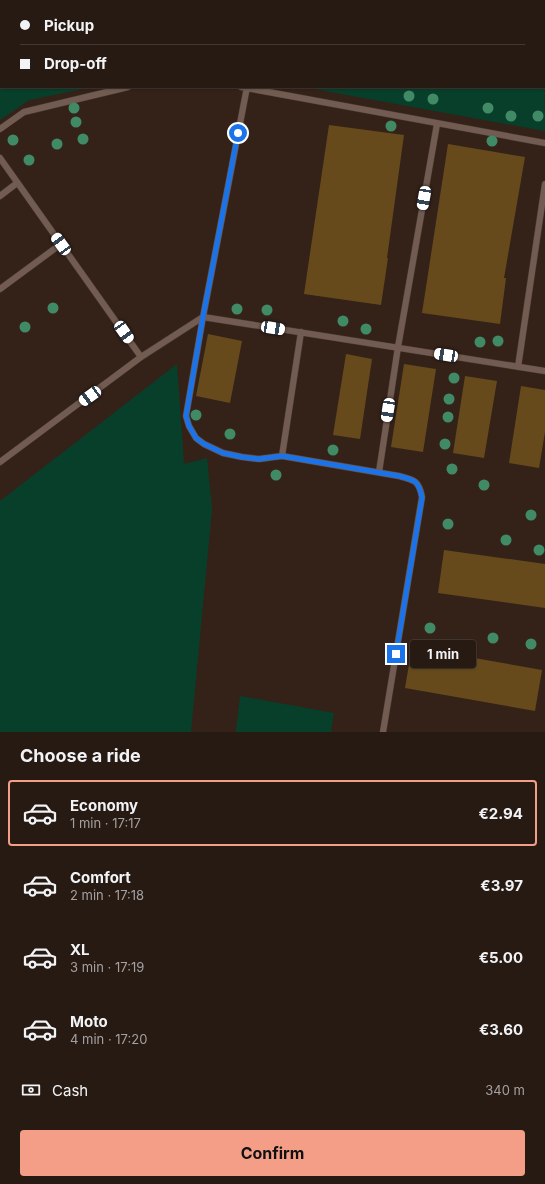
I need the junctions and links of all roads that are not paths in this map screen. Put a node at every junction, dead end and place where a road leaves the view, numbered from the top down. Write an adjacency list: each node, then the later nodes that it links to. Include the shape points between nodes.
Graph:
1 (124, 88): 4 (lane, via 24,112)
2 (247, 88): 3 (lane); 12 (lane)
3 (437, 124): 5 (lane); 14 (lane)
4 (0, 129)
5 (545, 143)
6 (0, 158): 7 (lane)
7 (18, 183): 9 (lane); 10 (lane)
8 (545, 184): 16 (lane)
9 (0, 196)
10 (61, 244): 11 (lane); 15 (lane)
11 (0, 289)
12 (203, 317): 13 (lane); 15 (lane); 18 (lane, via 186,416 189,426 196,438 223,453 259,459)
13 (301, 332): 14 (lane); 18 (lane)
14 (398, 347): 16 (lane); 20 (lane)
15 (141, 357): 19 (lane)
16 (518, 367): 17 (lane)
17 (545, 371)
18 (282, 456): 20 (lane)
19 (0, 462)
20 (379, 472): 21 (lane, via 412,479 420,486 422,498)
21 (383, 732)

